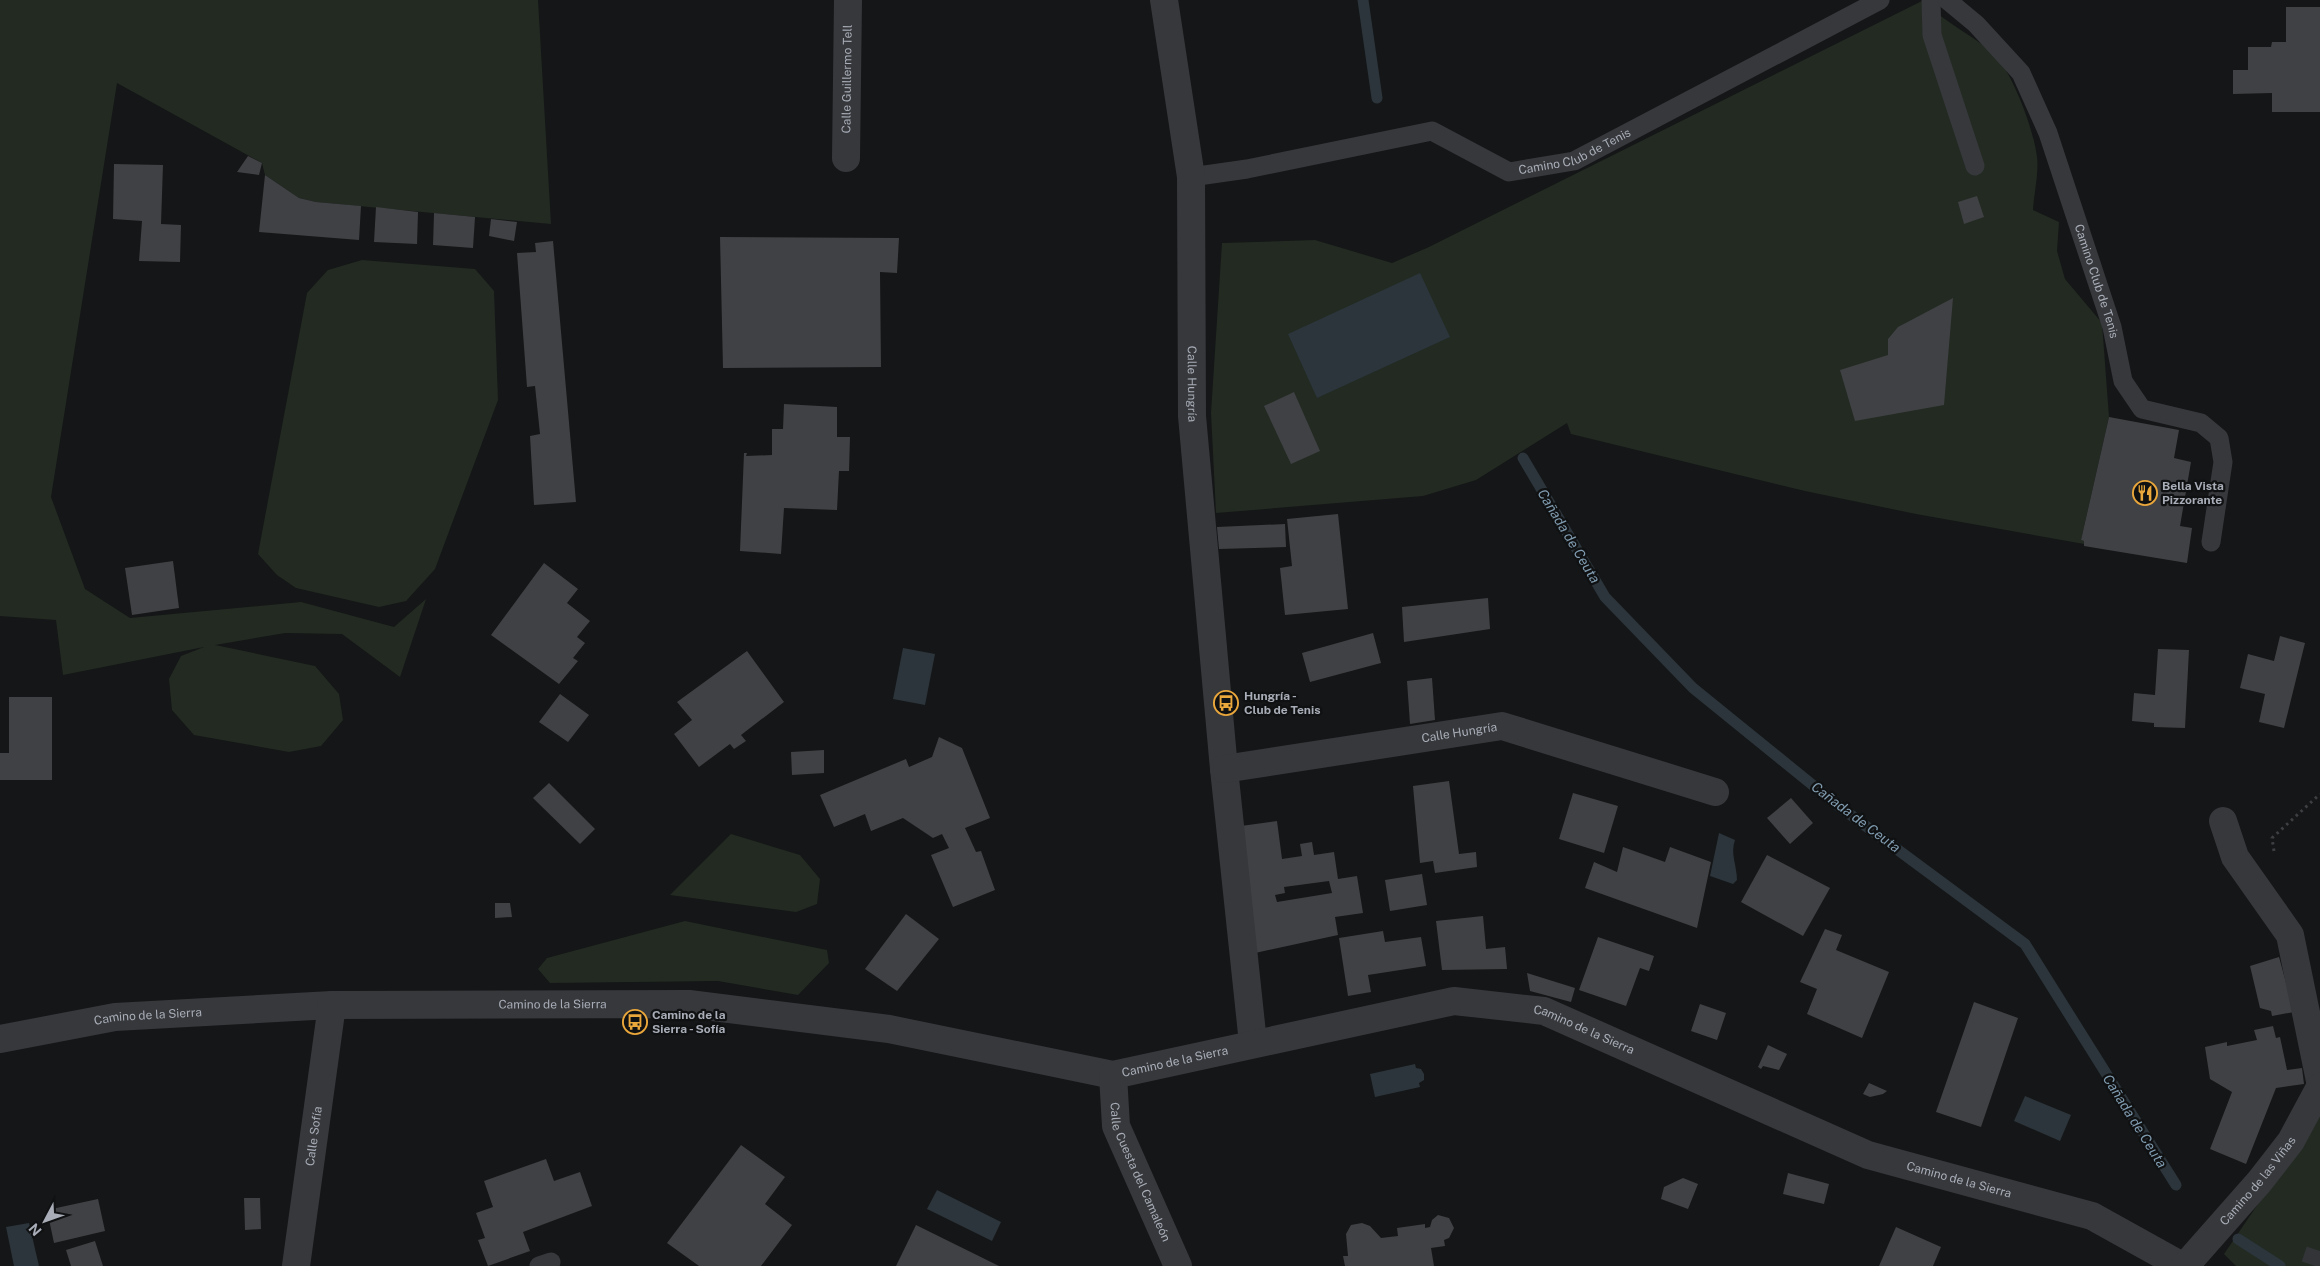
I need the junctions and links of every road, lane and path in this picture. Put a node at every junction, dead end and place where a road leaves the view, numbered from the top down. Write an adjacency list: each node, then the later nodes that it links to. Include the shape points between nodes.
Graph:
1 (848, 0): 6 (street, Calle Guillermo Tell)
2 (1164, 0): 8 (street, Calle Hungría)
3 (1880, 0): 8 (lane, Camino Club de Tenis, via 1574,161 1509,172 1432,131 1247,169)
4 (1931, 0): 7 (lane, via 1932,35)
5 (1947, 0): 9 (lane, Camino Club de Tenis, via 1976,24 2021,73 2048,133 2112,327 2123,381 2142,409 2201,423 2219,438 2223,462)
6 (846, 158)
7 (1975, 166)
8 (1191, 177): 10 (street, Calle Hungría, via 1192,416)
9 (2211, 542)
10 (1224, 769): 11 (street, Calle Hungría, via 1502,726); 17 (street, Calle Hungría)
11 (1715, 792)
12 (2320, 794): 14 (path, via 2272,838)
13 (2223, 820): 19 (street, via 2235,857 2290,935)
14 (2275, 858)
15 (332, 1005): 16 (street, Camino de la Sierra, via 115,1017); 18 (street, Camino de la Sierra, via 689,1004 889,1030); 21 (street, Calle Sofía)
16 (0, 1039)
17 (1253, 1043): 18 (street, Camino de la Sierra); 23 (street, Camino de la Sierra, via 1454,1001 1544,1011 1868,1155 2092,1216)
18 (1113, 1075): 22 (street, Calle Cuesta del Camaleón, via 1116,1126)
19 (2320, 1081)
20 (2320, 1087): 23 (street, Camino de las Viñas, via 2291,1141)
21 (296, 1266)
22 (1178, 1266)
23 (2184, 1266)

